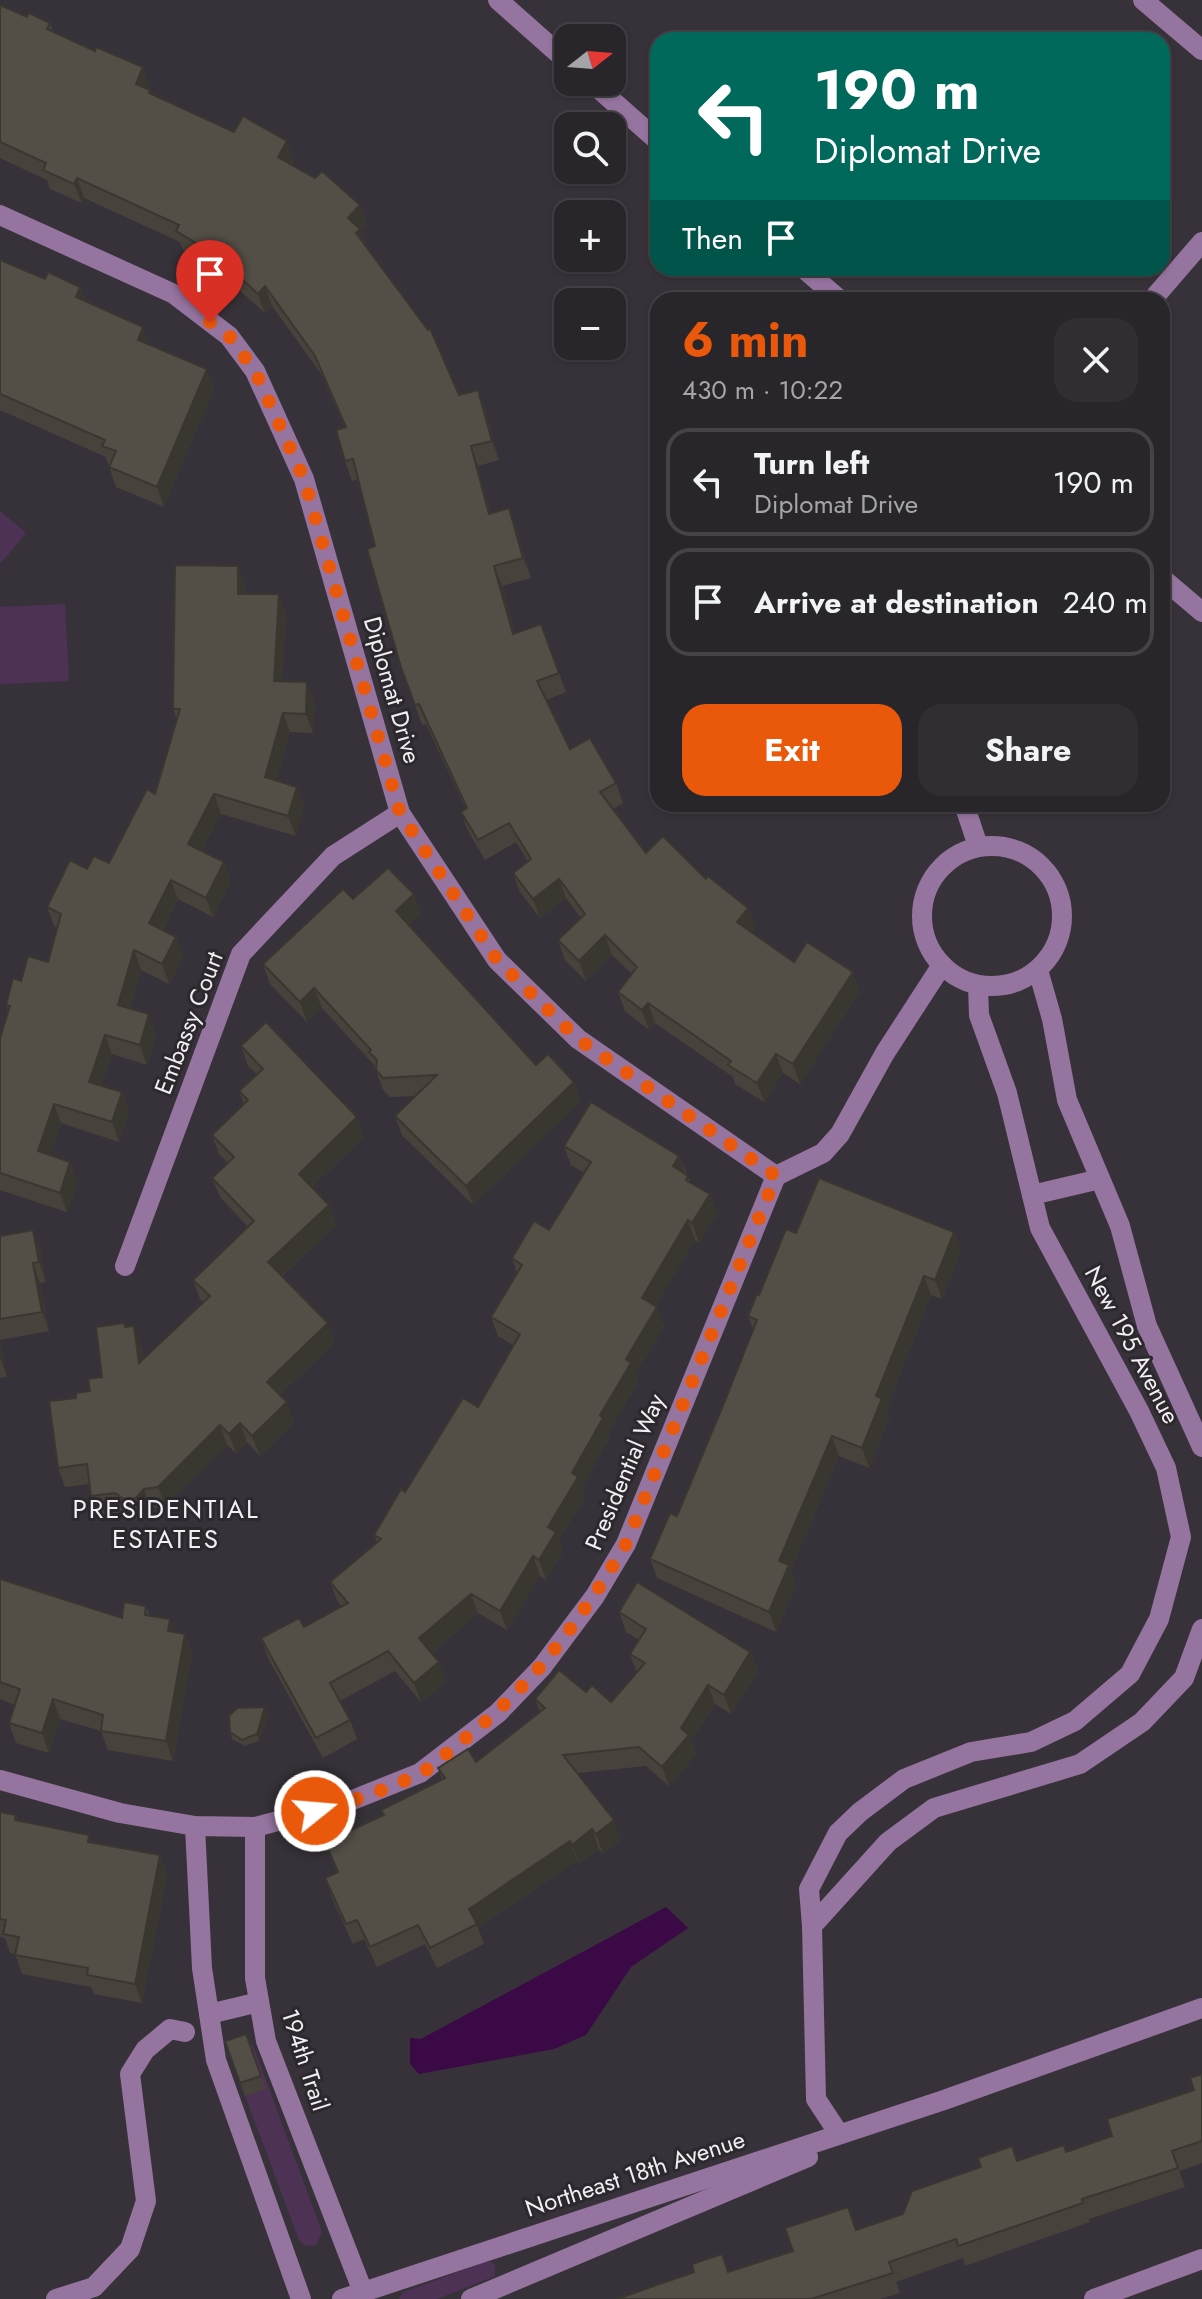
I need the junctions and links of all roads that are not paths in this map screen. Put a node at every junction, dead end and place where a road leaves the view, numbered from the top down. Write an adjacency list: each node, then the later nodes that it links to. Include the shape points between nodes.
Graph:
1 (498, 0): 3 (street)
2 (1143, 0): 4 (street)
3 (554, 50)
4 (1202, 50)
5 (607, 96): 6 (street)
6 (650, 134)
7 (0, 215): 15 (street, Diplomat Drive, via 174,294 229,336 255,371 304,479)
8 (1202, 242): 11 (street)
9 (812, 276): 10 (street)
10 (831, 292)
11 (1159, 292)
12 (1170, 585): 13 (street)
13 (1202, 612)
14 (967, 812): 16 (street)
15 (400, 813): 20 (street, Diplomat Drive, via 497,960 578,1039); 23 (street, Embassy Court, via 333,856 241,954)
16 (978, 846): 17 (street, via 939,868 927,887 923,933); 18 (street, via 1023,852 1042,865 1055,884 1062,930)
17 (942, 965): 19 (street); 20 (street, via 840,1134 823,1153)
18 (1038, 970): 19 (street, via 1017,982); 21 (street, New 195 Avenue, via 1067,1100)
19 (978, 985): 22 (street, New 195 Avenue, via 979,1015 1007,1093)
20 (776, 1176): 28 (street, Presidential Way, via 626,1544 542,1667 498,1713 420,1773 345,1803)
21 (1100, 1179): 22 (street); 24 (street, New 195 Avenue, via 1120,1226 1147,1326)
22 (1032, 1195): 29 (street, New 195 Avenue, via 1040,1228 1166,1468 1181,1537 1159,1619 1130,1674 1075,1721 1031,1742 971,1752 904,1779 860,1812 838,1833 809,1889)
23 (125, 1266)
24 (1202, 1447)
25 (1202, 1629): 29 (street, via 1184,1678 1142,1722 1080,1764 934,1808 888,1842)
26 (0, 1780): 27 (street, Presidential Way, via 120,1813)
27 (195, 1826): 28 (street, Presidential Way); 32 (street)
28 (255, 1827): 30 (street, 194th Trail)
29 (812, 1926): 35 (street, New 195 Avenue, via 816,2099)
30 (259, 2002): 32 (street); 37 (street, 194th Trail, via 266,2041)
31 (1202, 2008): 34 (street, Northeast 18th Avenue)
32 (209, 2014): 39 (street, via 216,2060)
33 (185, 2032): 38 (street, via 170,2029 145,2050 130,2074 146,2201 130,2249 94,2287)
34 (944, 2100): 35 (street, Northeast 18th Avenue); 41 (street, Northeast 18th Avenue)
35 (839, 2134): 37 (street, Northeast 18th Avenue)
36 (1202, 2259): 42 (street)
37 (362, 2295): 40 (street, Northeast 18th Avenue)
38 (56, 2299)
39 (301, 2299)
40 (342, 2299)
41 (471, 2299)
42 (1094, 2299)

